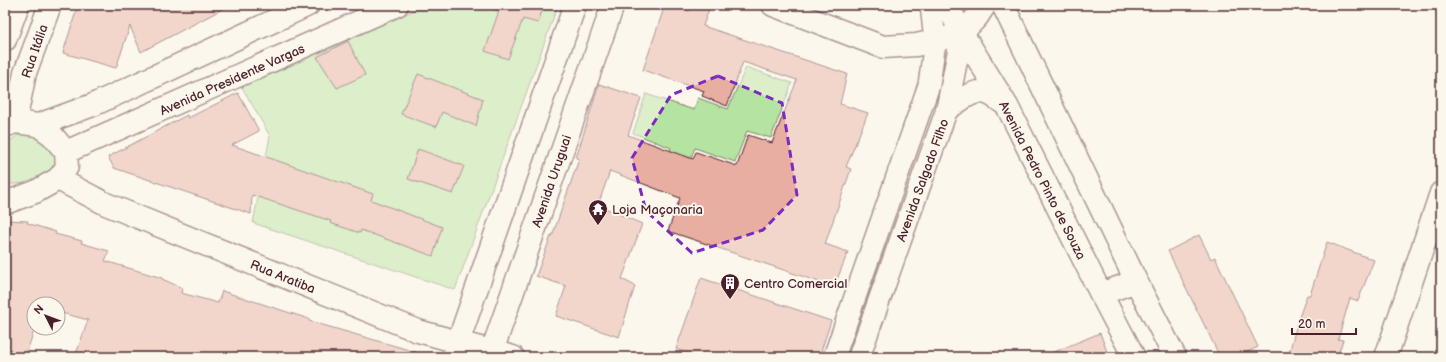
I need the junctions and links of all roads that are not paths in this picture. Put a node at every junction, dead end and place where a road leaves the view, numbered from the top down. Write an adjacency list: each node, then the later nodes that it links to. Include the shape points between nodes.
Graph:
1 (18, 5): 13 (main road)
2 (50, 5): 17 (main road, Rua Itália, via 25,73)
3 (308, 5): 18 (main road, via 93,106)
4 (397, 5): 19 (main road, Avenida Presidente Vargas)
5 (575, 5): 25 (main road)
6 (613, 5): 26 (main road, Avenida Uruguai)
7 (773, 5): 14 (main road, via 883,47)
8 (932, 5): 14 (street, Avenida Salgado Filho)
9 (947, 5): 12 (main road, Avenida Pedro Pinto de Souza)
10 (985, 5): 12 (main road)
11 (1003, 5): 23 (main road)
12 (962, 33): 14 (main road); 15 (main road, Avenida Pedro Pinto de Souza); 16 (street, Avenida Salgado Filho)
13 (5, 40)
14 (935, 41): 28 (street, Avenida Salgado Filho, via 929,85)
15 (1007, 106): 16 (main road, via 980,92 967,96); 24 (main road, Avenida Pedro Pinto de Souza)
16 (947, 109): 29 (street, Avenida Salgado Filho)
17 (10, 124): 18 (main road)
18 (38, 125): 19 (main road, via 52,135)
19 (66, 152): 20 (main road, via 67,167)
20 (58, 179): 22 (main road, via 35,192); 25 (main road, Rua Aratiba, via 106,204 418,331)
21 (1441, 193): 32 (main road)
22 (5, 203)
23 (1136, 281): 24 (main road); 31 (main road)
24 (1101, 294): 30 (main road, Avenida Pedro Pinto de Souza)
25 (456, 349): 26 (main road, Rua Aratiba)
26 (491, 354): 27 (main road, Rua Aratiba)
27 (513, 357)
28 (834, 357)
29 (859, 357)
30 (1134, 357)
31 (1175, 357)
32 (1386, 357)

